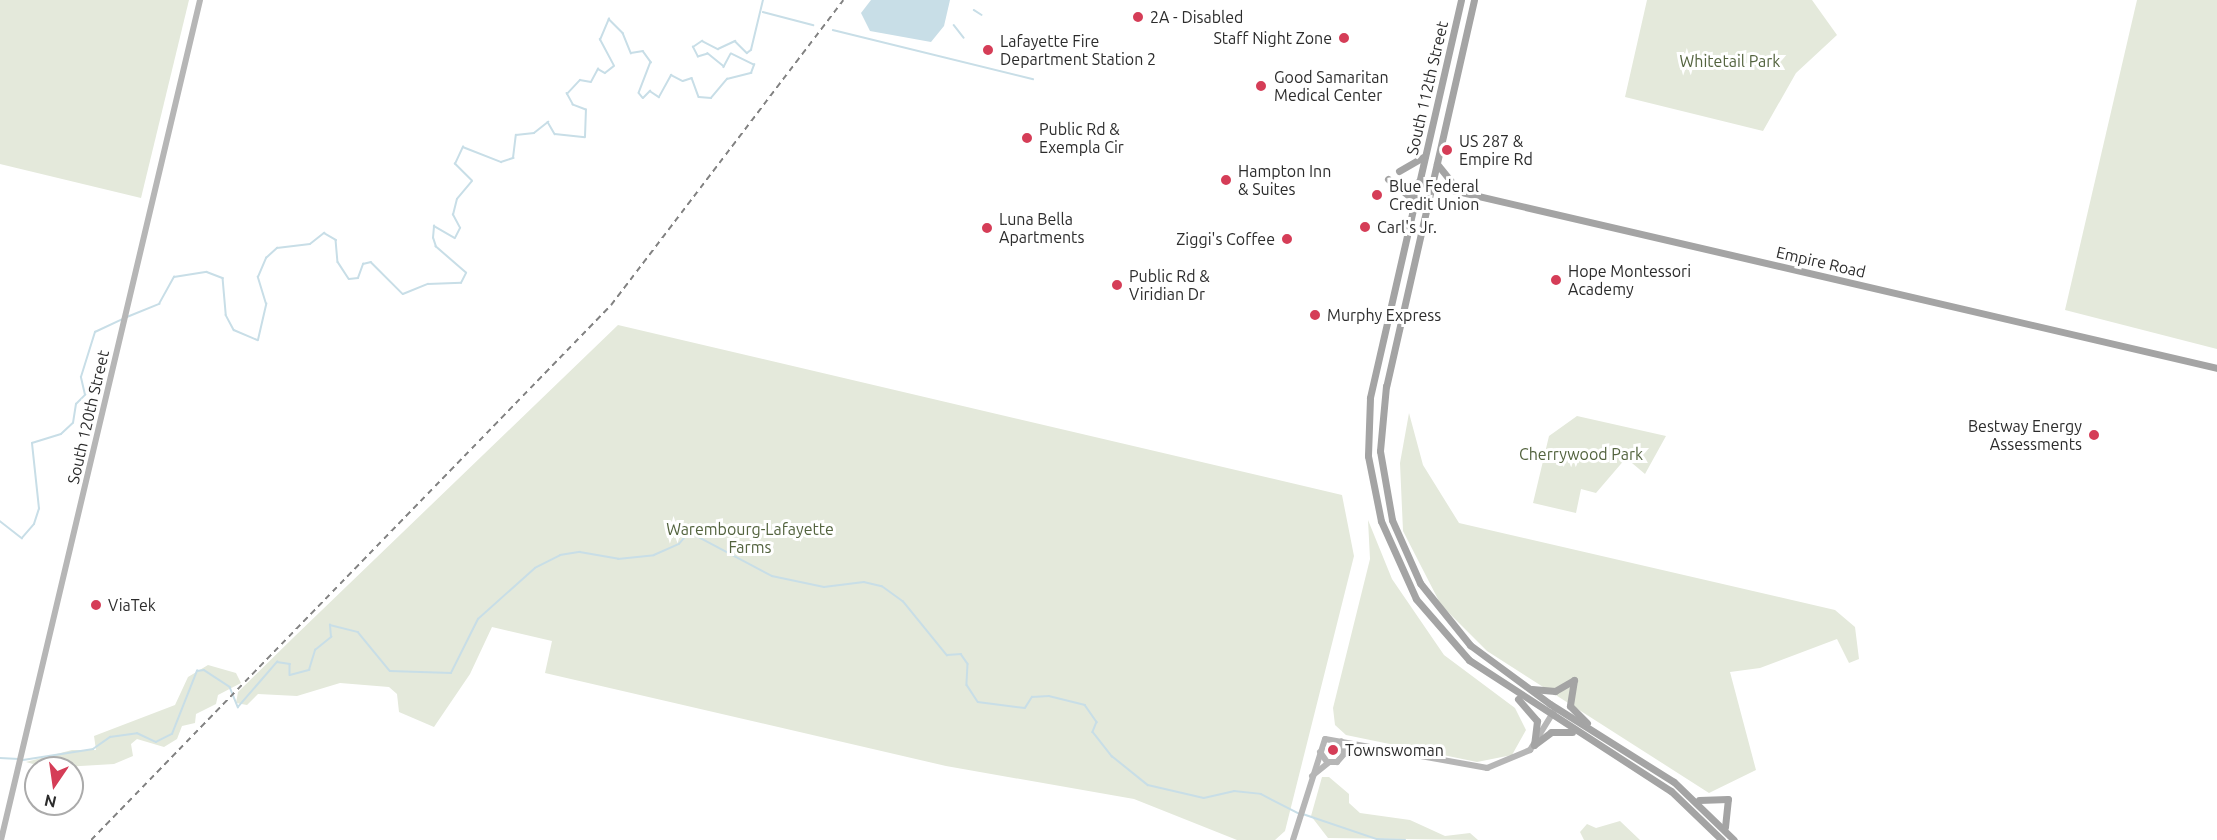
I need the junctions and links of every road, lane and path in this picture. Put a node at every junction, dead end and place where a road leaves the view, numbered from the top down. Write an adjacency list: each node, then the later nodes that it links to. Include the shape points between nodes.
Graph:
1 (200, 0): 28 (main road, South 120th Street)
2 (1461, 0): 4 (main road, South 112th Street)
3 (1474, 0): 5 (main road, South 112th Street)
4 (1425, 152): 6 (main road, via 1414,166); 8 (main road, South 112th Street)
5 (1437, 164): 9 (main road, South 112th Street); 10 (main road)
6 (1399, 171)
7 (1388, 179): 11 (main road)
8 (1418, 182): 9 (main road, Empire Road); 11 (main road, South 112th Street)
9 (1432, 185): 10 (main road, Empire Road); 14 (main road, South 112th Street, via 1386,386 1380,451 1384,485 1404,552 1431,601 1470,645)
10 (1461, 192): 12 (main road, Empire Road)
11 (1414, 200): 13 (main road, South 112th Street, via 1370,398 1373,489 1391,551 1416,598 1452,643)
12 (2217, 368)
13 (1500, 684): 16 (main road, South 112th Street); 20 (main road, via 1533,711)
14 (1523, 686): 15 (main road, South 112th Street); 17 (main road, via 1554,692 1574,680 1572,710)
15 (1556, 708): 16 (main road); 17 (main road, South 112th Street)
16 (1552, 716): 18 (main road, South 112th Street); 20 (main road)
17 (1605, 738): 26 (main road)
18 (1588, 739): 20 (main road, via 1558,730); 30 (main road, via 1671,791)
19 (1341, 741): 21 (main road); 22 (main road, via 1325,739); 23 (main road)
20 (1534, 745): 21 (main road, via 1510,762 1487,768)
21 (1384, 748): 23 (main road)
22 (1319, 752): 24 (main road); 25 (main road)
23 (1344, 754): 24 (main road)
24 (1329, 762): 25 (main road)
25 (1312, 776): 29 (main road)
26 (1694, 797): 27 (main road); 27 (main road, via 1713,803 1728,799 1722,816)
27 (1727, 831): 31 (main road)
28 (1, 840)
29 (1293, 840)
30 (1722, 840)
31 (1734, 840)

